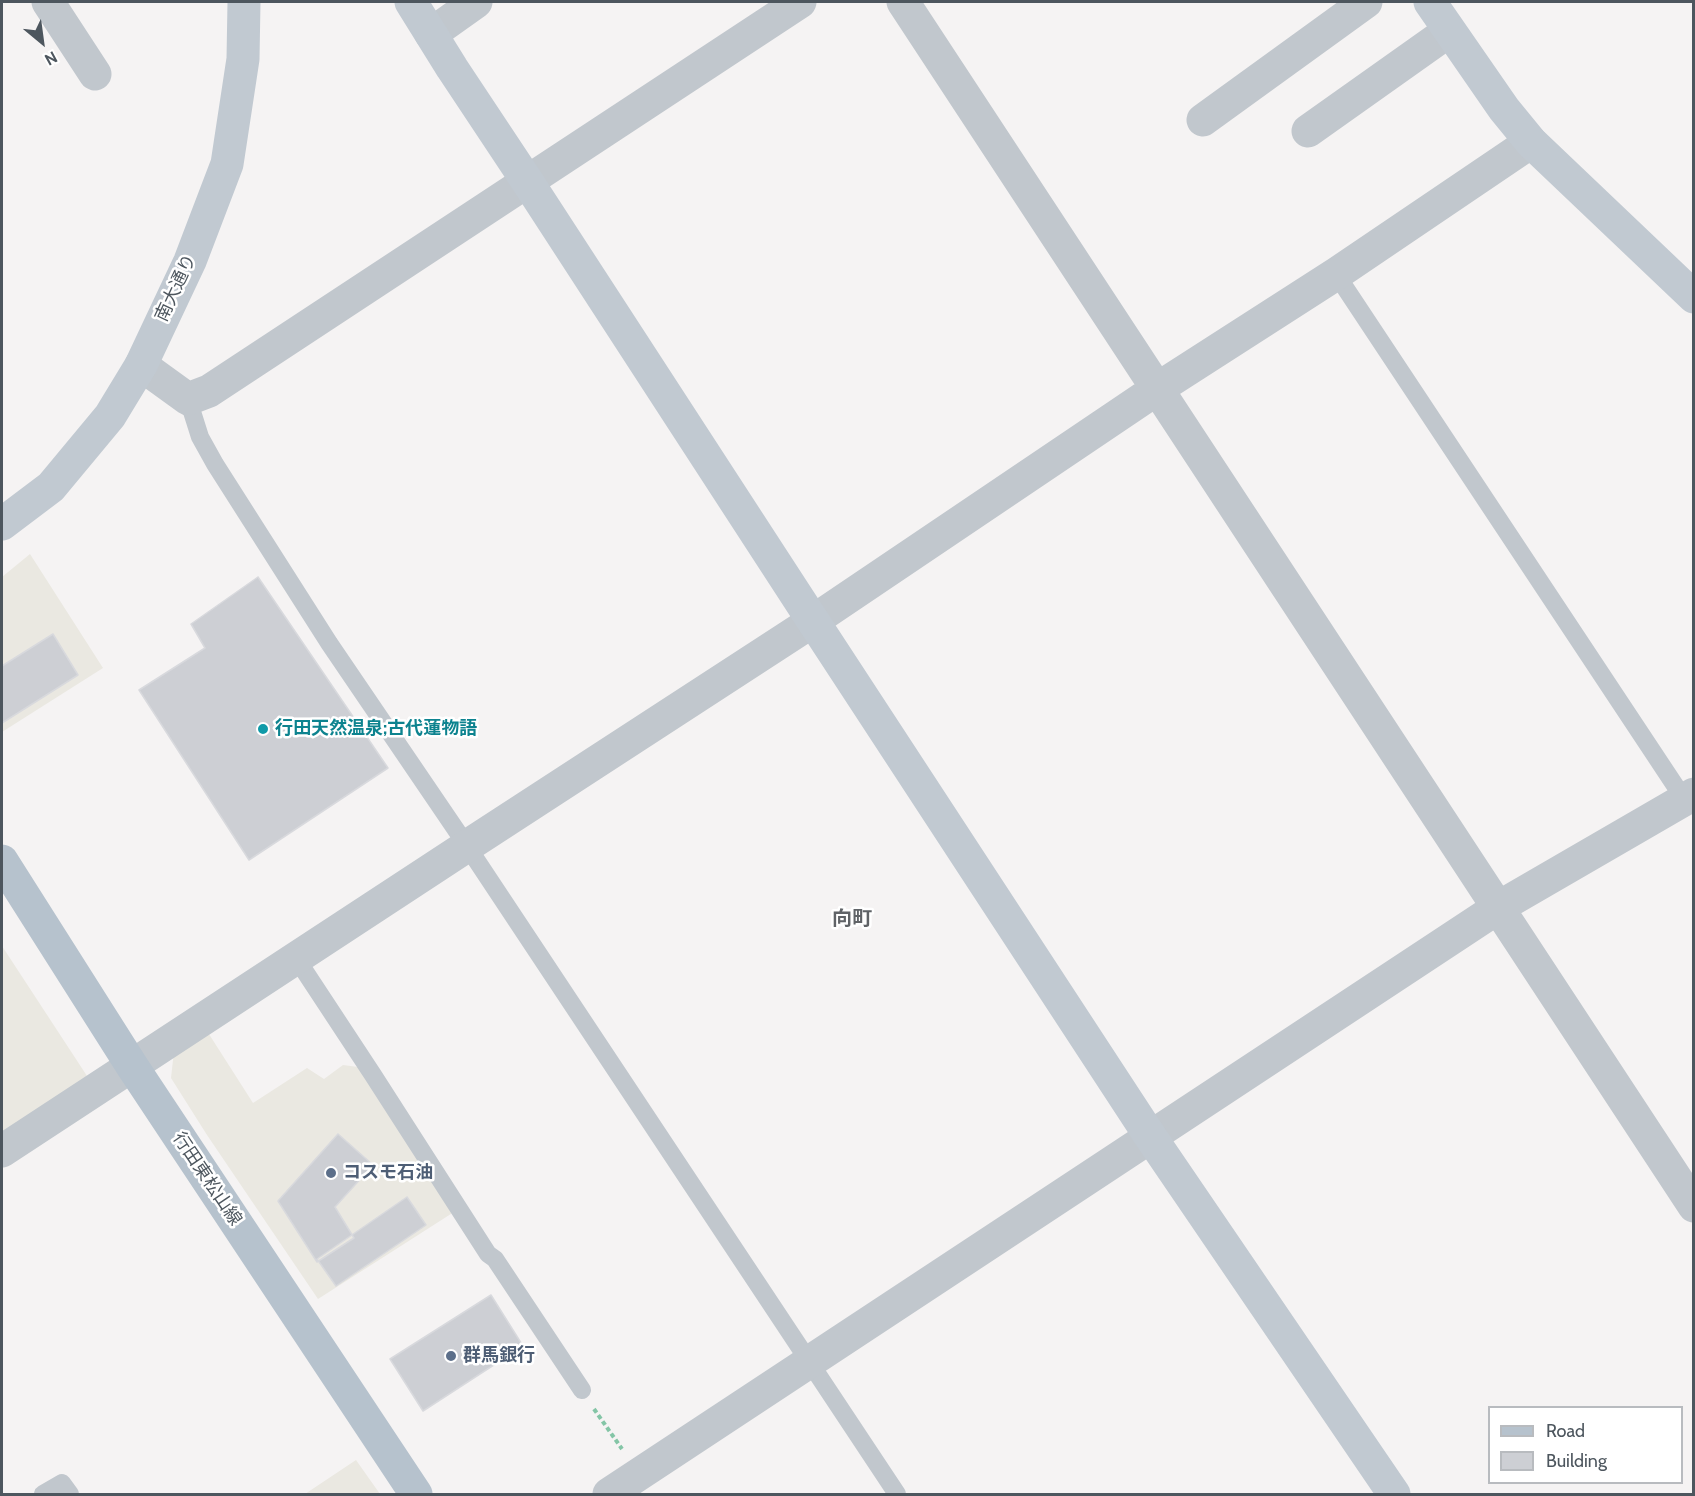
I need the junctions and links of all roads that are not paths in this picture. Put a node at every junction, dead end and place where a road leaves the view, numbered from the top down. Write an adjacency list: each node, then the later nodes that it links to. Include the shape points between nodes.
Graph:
1 (48, 2): 11 (street)
2 (244, 2): 18 (street, 南大通り, via 243,59 227,164 190,261)
3 (411, 2): 10 (street)
4 (476, 2): 10 (street)
5 (800, 2): 15 (street)
6 (903, 2): 19 (street)
7 (1366, 2): 12 (street)
8 (1431, 2): 9 (street)
9 (1449, 31): 13 (street); 14 (street)
10 (431, 34): 15 (street)
11 (95, 74)
12 (1203, 120)
13 (1308, 131)
14 (1531, 142): 16 (street); 17 (street)
15 (527, 181): 20 (street, via 209,391); 22 (street)
16 (1336, 274): 19 (street); 23 (lane)
17 (1694, 297)
18 (141, 365): 20 (street); 21 (street, 南大通り, via 110,416 51,486)
19 (1157, 389): 22 (street); 26 (street)
20 (188, 399): 24 (lane, via 200,437 215,464 328,643)
21 (2, 524)
22 (813, 621): 24 (street); 29 (street)
23 (1690, 802): 26 (street)
24 (467, 846): 27 (street); 32 (lane)
25 (2, 861): 28 (main road, 行田東松山線)
26 (1499, 907): 29 (street); 31 (street)
27 (296, 958): 28 (street); 33 (lane, via 488,1254)
28 (132, 1066): 30 (street); 36 (main road, 行田東松山線)
29 (1150, 1136): 32 (street); 39 (street)
30 (2, 1151)
31 (1694, 1206)
32 (808, 1362): 37 (street); 38 (lane)
33 (582, 1390)
34 (43, 1494): 35 (lane, via 62,1483)
35 (70, 1494)
36 (416, 1494)
37 (609, 1494)
38 (897, 1494)
39 (1394, 1494)

